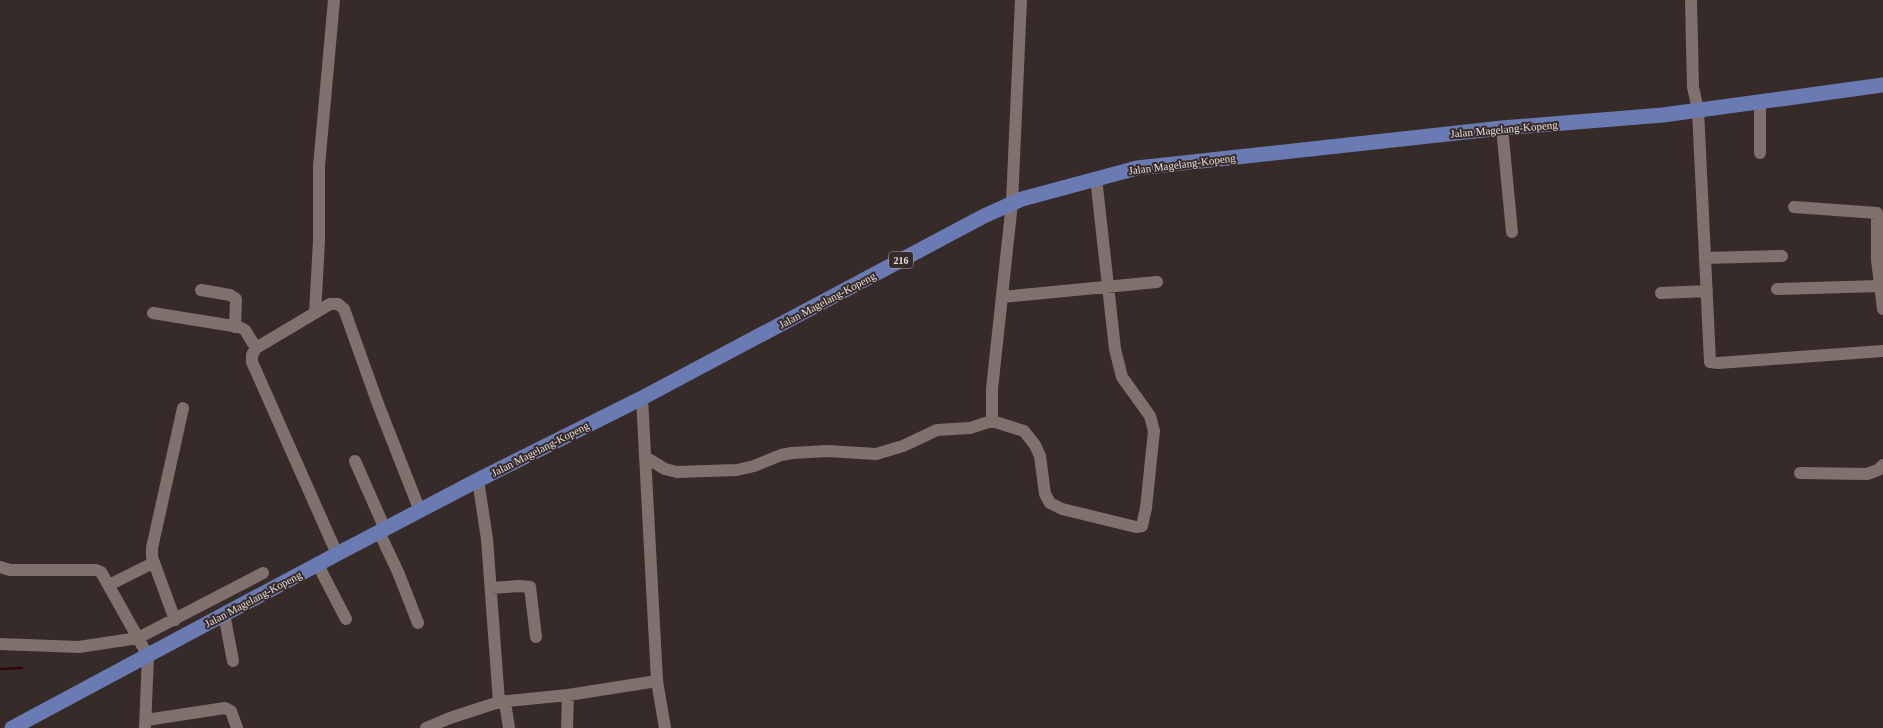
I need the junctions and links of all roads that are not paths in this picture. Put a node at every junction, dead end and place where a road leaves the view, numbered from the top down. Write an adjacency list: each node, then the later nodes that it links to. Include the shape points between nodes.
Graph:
1 (334, 0): 26 (street, via 319,166)
2 (1021, 0): 10 (street)
3 (1691, 0): 6 (street, via 1693,87)
4 (1883, 85): 5 (main road, Jalan Magelang-Kopeng / 216)
5 (1760, 101): 6 (main road, Jalan Magelang-Kopeng / 216); 8 (street)
6 (1698, 110): 7 (main road, Jalan Magelang-Kopeng / 216); 15 (street)
7 (1502, 128): 9 (main road, Jalan Magelang-Kopeng / 216, via 1137,168); 13 (street)
8 (1760, 153)
9 (1096, 178): 10 (main road, Jalan Magelang-Kopeng / 216); 18 (street)
10 (1012, 204): 23 (street); 30 (main road, Jalan Magelang-Kopeng / 216, via 984,216)
11 (1794, 206): 12 (street)
12 (1880, 213): 17 (street, via 1877,260)
13 (1512, 232)
14 (1782, 256): 15 (street)
15 (1705, 258): 21 (street)
16 (1157, 282): 18 (street)
17 (1880, 286): 19 (street); 24 (street)
18 (1109, 288): 23 (street); 32 (street, via 1115,349 1122,377 1150,416 1154,431 1142,526 1136,527 1062,509 1050,503 1044,494 1040,456 1036,445 1024,431)
19 (1777, 289)
20 (201, 290): 27 (street, via 230,295 236,299)
21 (1707, 291): 22 (street); 29 (street, via 1711,363)
22 (1661, 293)
23 (1002, 297): 32 (street, via 992,389)
24 (1883, 309)
25 (153, 313): 27 (street)
26 (316, 313): 28 (street); 38 (street, via 335,303 344,309)
27 (235, 327): 28 (street, via 244,330)
28 (256, 348): 40 (street, via 252,362)
29 (1883, 351)
30 (642, 398): 33 (street); 37 (main road, Jalan Magelang-Kopeng / 216)
31 (183, 408): 41 (street, via 152,548)
32 (992, 421): 33 (street, via 970,428 938,430 903,446 876,454 827,451 792,453 737,470 677,472 665,469)
33 (645, 457): 56 (street)
34 (355, 461): 39 (street)
35 (1883, 464): 36 (street, via 1878,470 1867,474)
36 (1800, 473)
37 (478, 480): 38 (main road, Jalan Magelang-Kopeng / 216); 46 (street)
38 (420, 511): 39 (main road, Jalan Magelang-Kopeng / 216)
39 (382, 531): 40 (main road, Jalan Magelang-Kopeng / 216); 50 (street)
40 (337, 554): 42 (main road, Jalan Magelang-Kopeng / 216)
41 (153, 563): 45 (street); 49 (street)
42 (318, 565): 47 (main road, Jalan Magelang-Kopeng / 216); 48 (street)
43 (0, 567): 45 (street, via 10,570 96,570 101,572)
44 (263, 573): 49 (street)
45 (109, 585): 52 (street)
46 (491, 588): 51 (street, via 530,587); 58 (street)
47 (224, 614): 54 (main road, Jalan Magelang-Kopeng / 216); 55 (street)
48 (346, 619)
49 (175, 620): 52 (street)
50 (418, 623)
51 (536, 637)
52 (138, 638): 53 (street, via 79,647); 54 (street)
53 (0, 644)
54 (148, 656): 59 (street); 60 (main road, Jalan Magelang-Kopeng / 216)
55 (233, 661)
56 (657, 680): 57 (street); 65 (street)
57 (568, 695): 58 (street); 64 (street)
58 (502, 702): 62 (street); 63 (street)
59 (145, 724): 61 (street, via 225,708 231,711)
60 (14, 727)
61 (237, 728)
62 (426, 728)
63 (509, 728)
64 (566, 728)
65 (665, 728)

